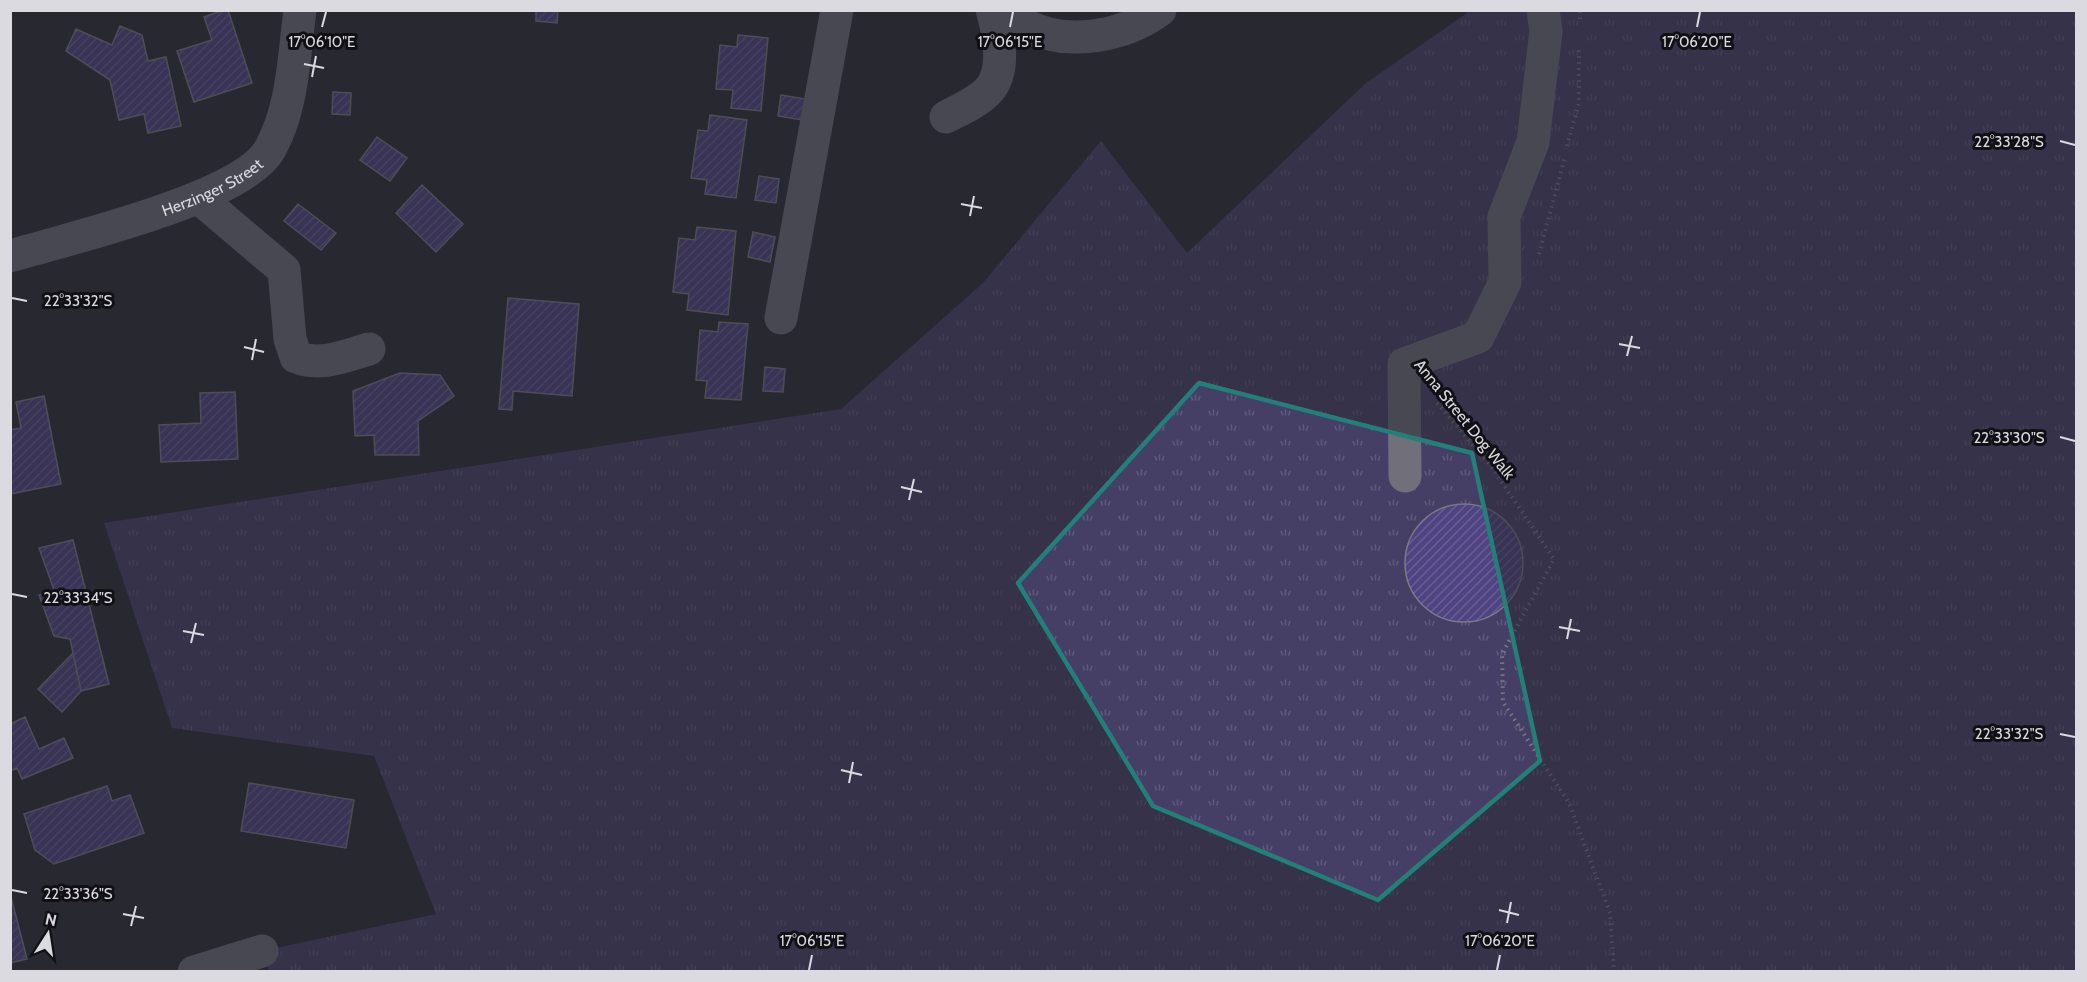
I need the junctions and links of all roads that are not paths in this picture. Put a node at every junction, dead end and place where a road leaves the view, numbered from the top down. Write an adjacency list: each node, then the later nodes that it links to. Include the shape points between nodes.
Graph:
1 (300, 10): 8 (street, Herzinger Street, via 287,107 269,152 241,176)
2 (837, 10): 10 (street)
3 (992, 10): 7 (street, via 999,48 999,70 994,83 987,93)
4 (1003, 10): 5 (street, via 1026,26 1067,35 1117,32 1142,24)
5 (1160, 10)
6 (1543, 10): 12 (street, via 1546,31 1533,142 1504,217 1505,282 1478,337 1404,364)
7 (946, 117)
8 (199, 198): 9 (street, Herzinger Street); 11 (street, via 284,270 290,339 296,357 311,363)
9 (10, 256)
10 (781, 318)
11 (369, 349)
12 (1405, 477)
13 (262, 951): 14 (street)
14 (194, 972)

